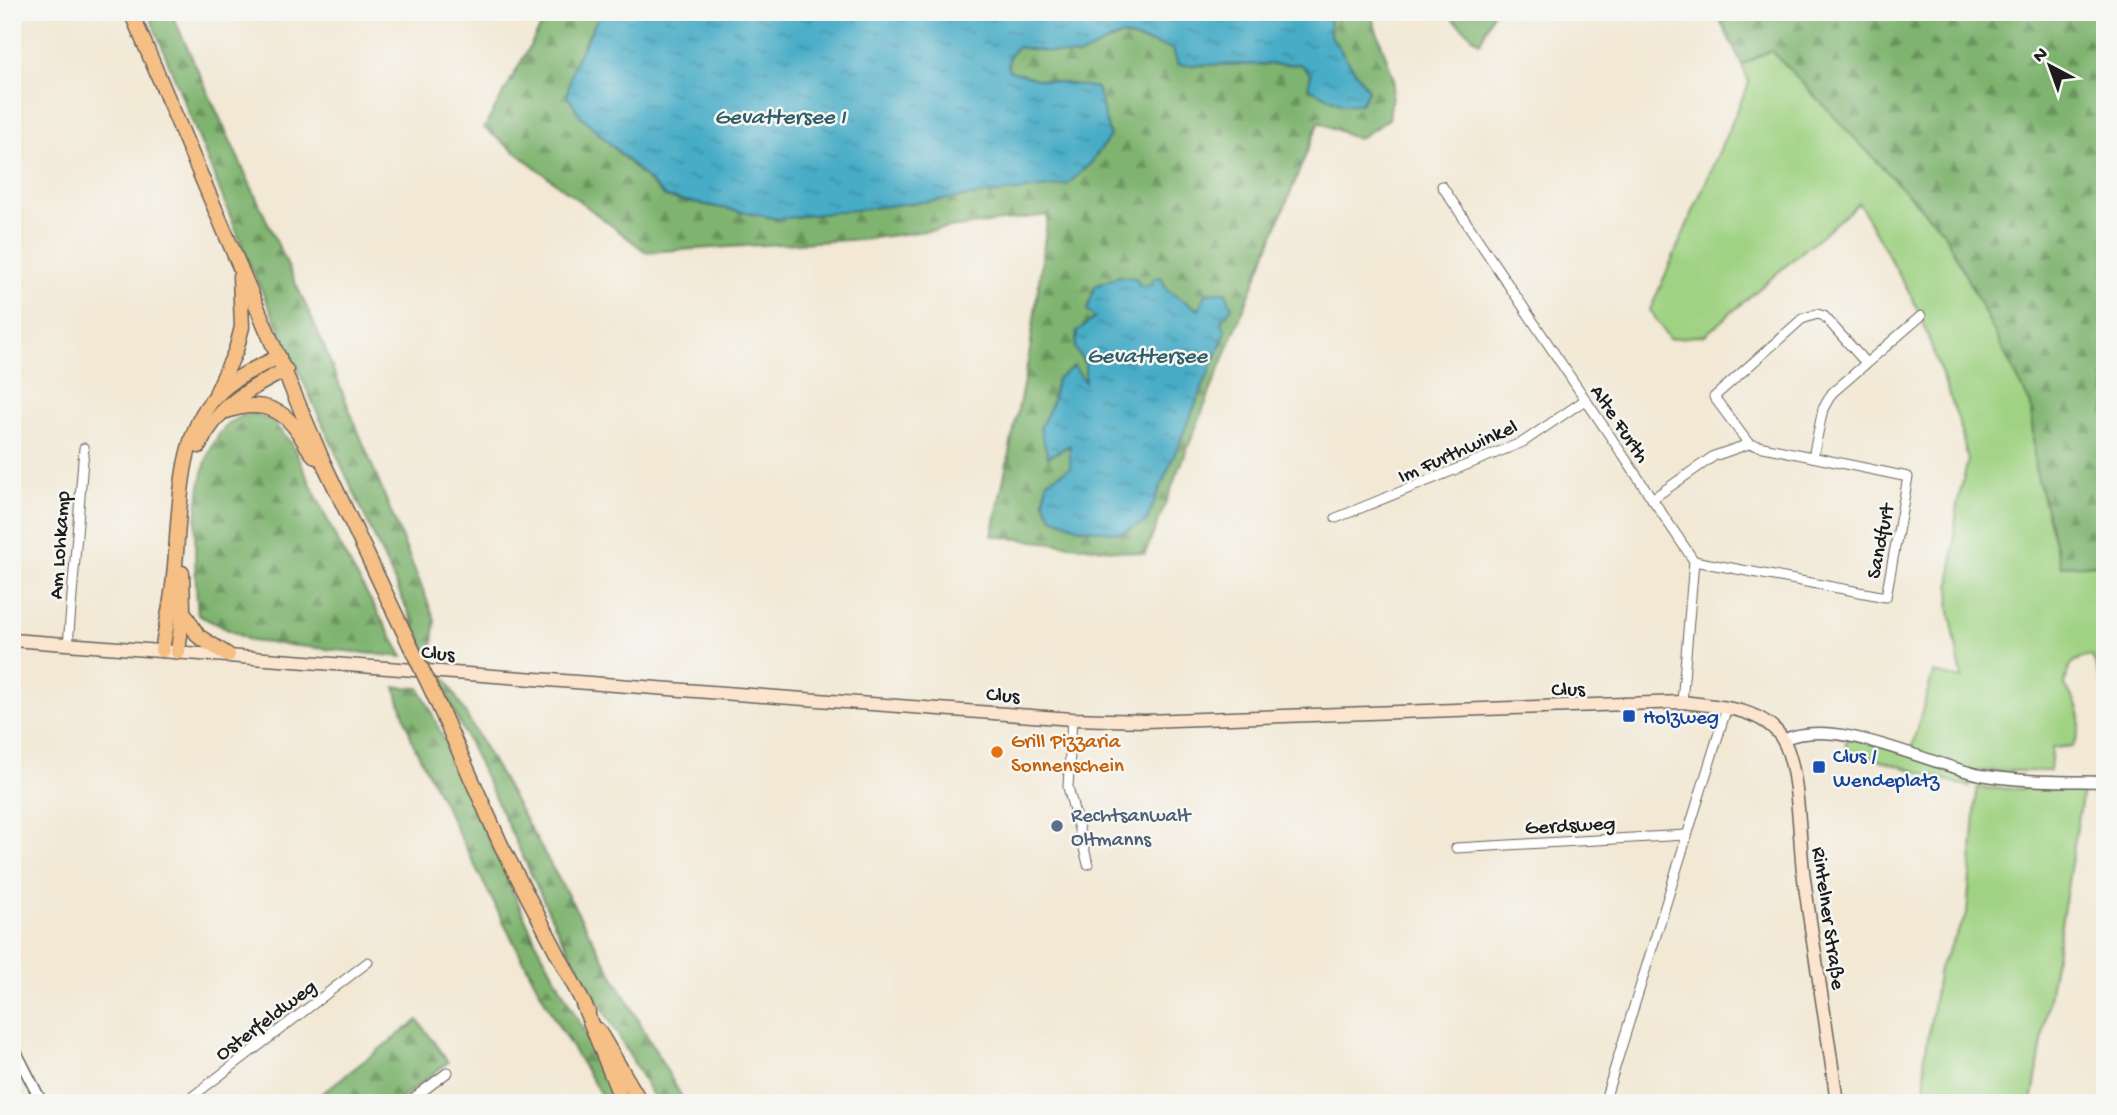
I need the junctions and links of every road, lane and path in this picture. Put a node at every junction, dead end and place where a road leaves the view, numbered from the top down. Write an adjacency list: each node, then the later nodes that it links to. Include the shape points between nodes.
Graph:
1 (131, 12): 3 (main road)
2 (1442, 186): 8 (street, Alte Furth)
3 (239, 267): 5 (main road); 7 (main road, via 242,327)
4 (1921, 316): 6 (street)
5 (282, 363): 7 (main road, via 242,376); 9 (main road); 13 (main road)
6 (1866, 363): 10 (street, via 1824,316 1802,319 1714,397); 12 (street, via 1827,400)
7 (216, 396): 20 (main road, via 188,454)
8 (1585, 400): 14 (street, Alte Furth); 15 (street, Im Furthwinkel, via 1523,442)
9 (219, 413): 13 (main road, via 257,405 276,410); 17 (main road, via 204,434 191,475)
10 (1749, 444): 12 (street, Sandfurt); 14 (street, via 1714,456)
11 (83, 447): 19 (street, Am Lohkamp)
12 (1813, 457): 16 (street, Sandfurt, via 1908,477 1886,597)
13 (324, 464): 32 (main road, bridge, via 501,845)
14 (1652, 499): 16 (street, Alte Furth)
15 (1336, 518)
16 (1694, 561): 23 (street)
17 (183, 609): 21 (main road); 22 (main road, via 198,636)
18 (12, 640): 19 (main road, Clus)
19 (68, 645): 20 (main road, Clus)
20 (162, 650): 21 (main road, Clus)
21 (178, 652): 22 (main road, Clus)
22 (228, 655): 25 (main road, Clus)
23 (1682, 702): 24 (main road, Clus); 25 (main road, Clus, via 1171,720)
24 (1727, 707): 26 (main road, Clus, via 1770,726); 28 (street)
25 (1072, 719): 30 (street, via 1068,787)
26 (1783, 740): 27 (street, via 1793,735 1830,734 1976,773); 41 (main road, Rintelner Straße, via 1793,777)
27 (2105, 782)
28 (1686, 835): 29 (street, Gerdsweg); 40 (street)
29 (1456, 848)
30 (1088, 864)
31 (368, 962): 36 (street, Osterfeldweg)
32 (583, 1004): 38 (main road); 39 (main road)
33 (12, 1044): 35 (street)
34 (447, 1072): 37 (street)
35 (41, 1103)
36 (184, 1103)
37 (407, 1103)
38 (623, 1103)
39 (641, 1103)
40 (1604, 1103)
41 (1837, 1103)

